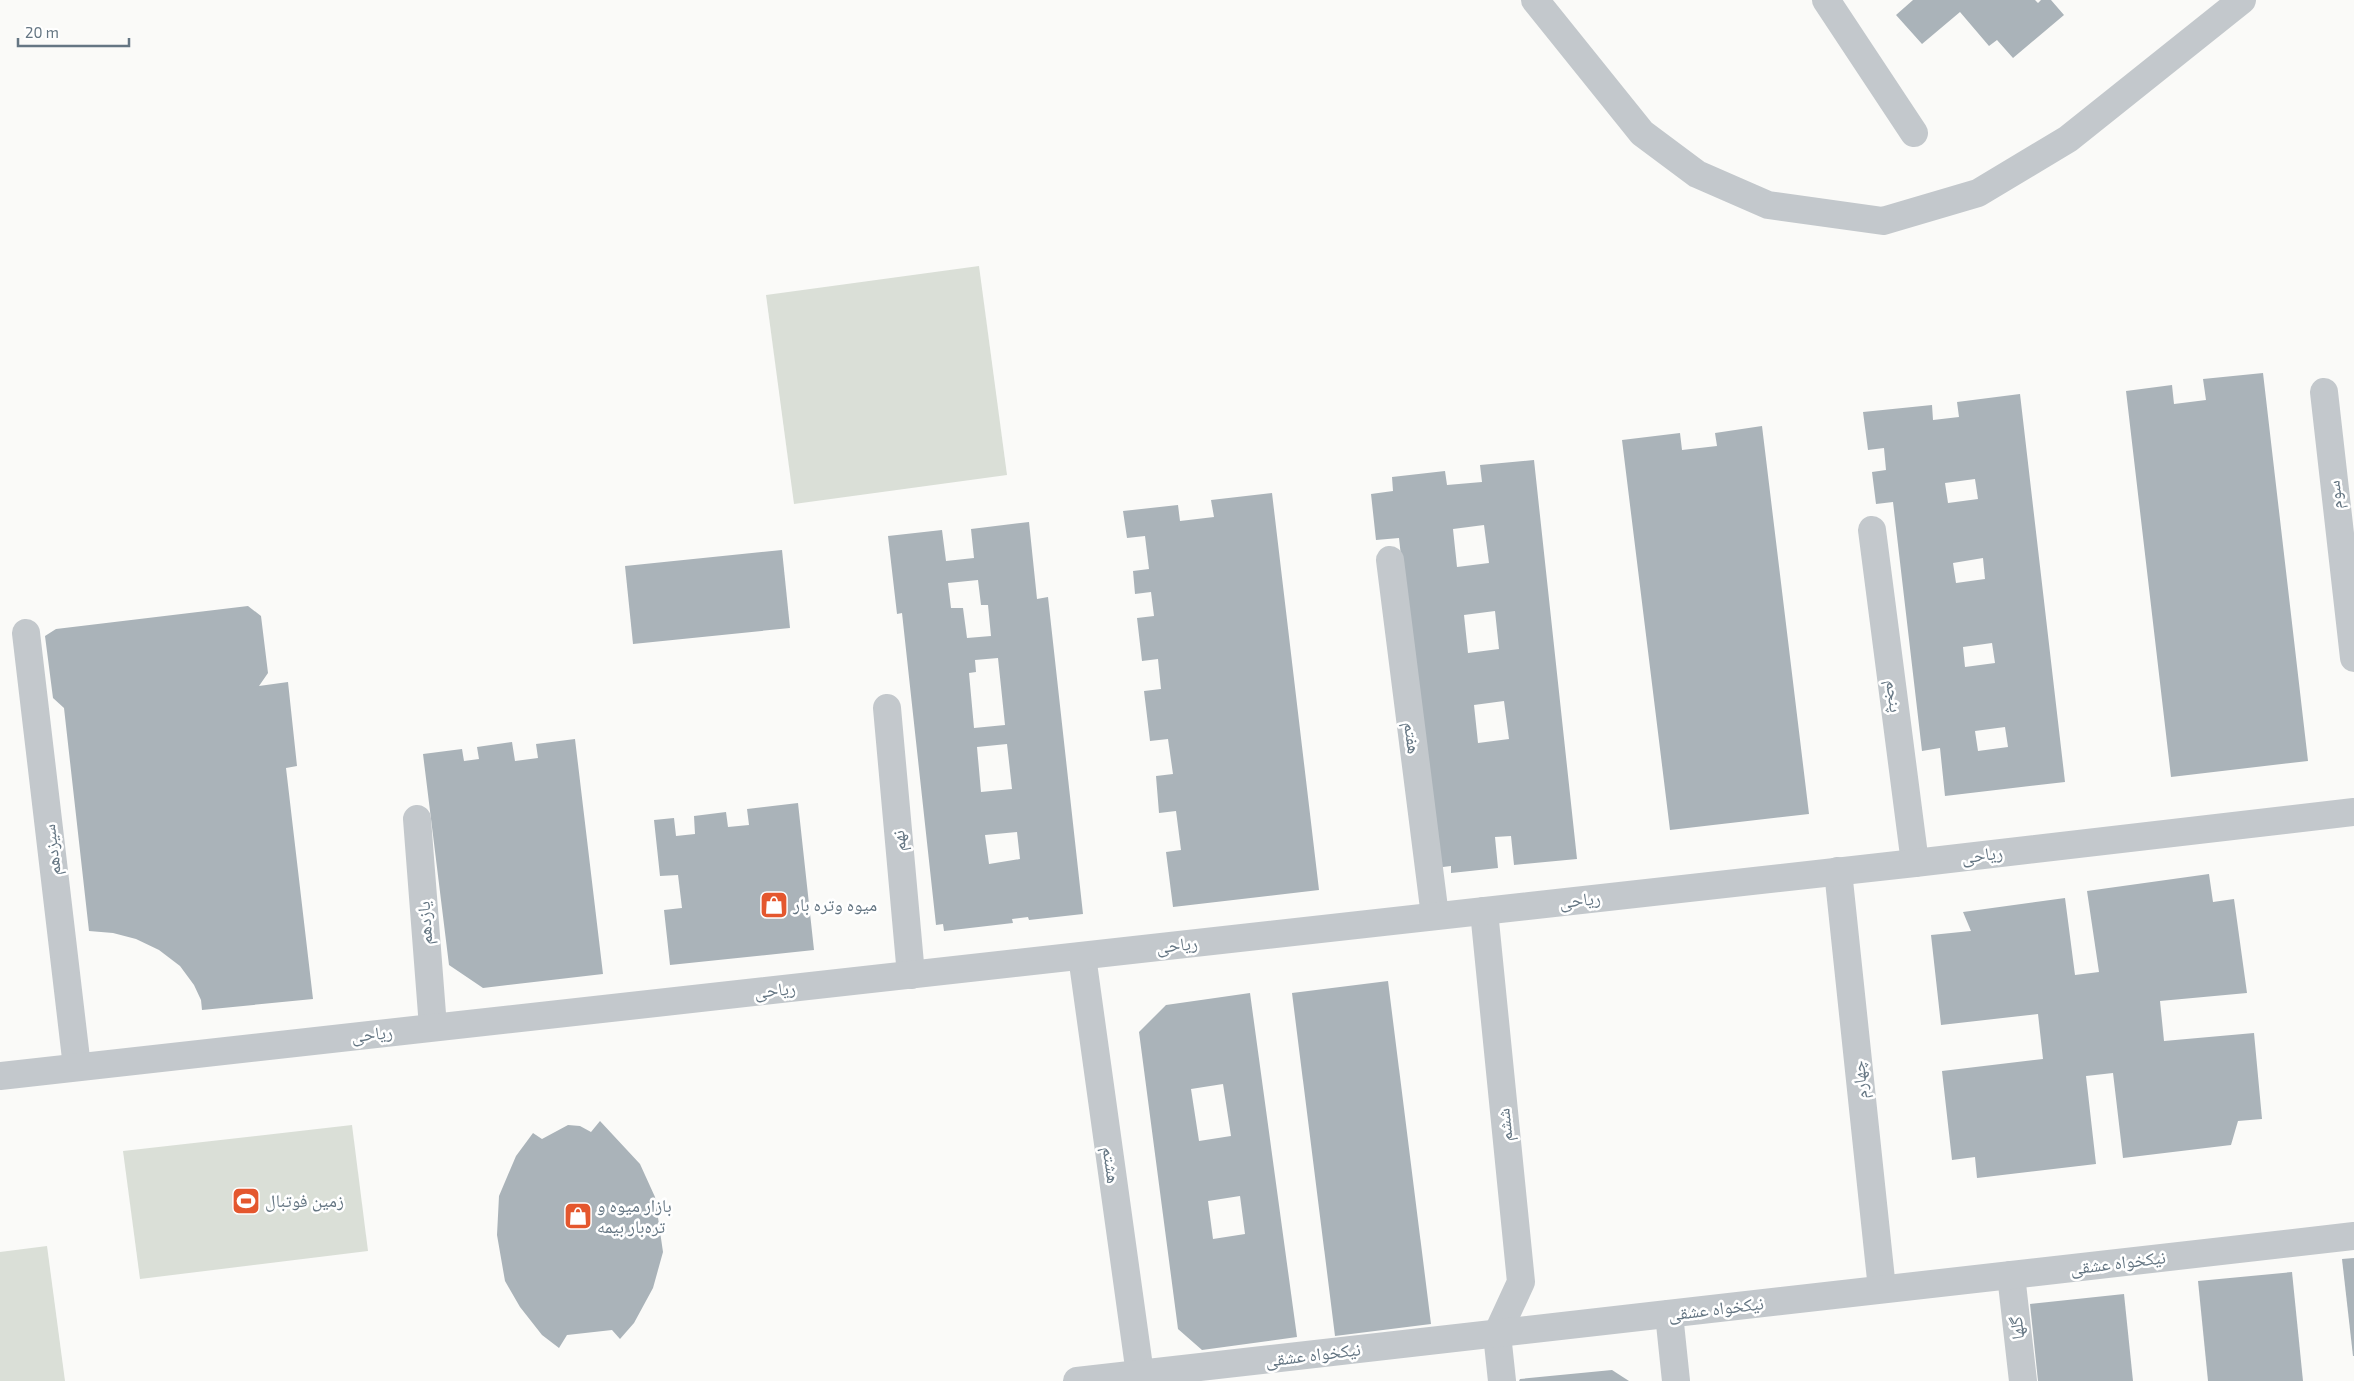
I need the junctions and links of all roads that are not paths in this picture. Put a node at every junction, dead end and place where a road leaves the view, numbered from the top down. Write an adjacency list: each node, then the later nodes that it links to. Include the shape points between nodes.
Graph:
1 (1535, 0): 3 (street, via 1642,133 1697,174 1768,205 1883,221 1978,193 2068,139)
2 (1826, 0): 4 (street)
3 (2242, 0)
4 (1914, 133)
5 (2324, 392): 9 (street, سوم)
6 (1872, 530): 13 (street, پنجم)
7 (1390, 560): 16 (street, هفتم)
8 (26, 634): 20 (street, سیزدهم)
9 (2354, 658)
10 (887, 708): 18 (street, نهم)
11 (2354, 812): 13 (street, ریاحی)
12 (417, 820): 19 (street, یازدهم)
13 (1915, 863): 14 (street, ریاحی)
14 (1838, 871): 15 (street, ریاحی); 24 (street, چهارم)
15 (1484, 911): 16 (street, ریاحی); 26 (street, ششم, via 1521,1282)
16 (1435, 916): 17 (street, ریاحی)
17 (1082, 956): 18 (street, ریاحی); 27 (street, هشتم)
18 (910, 975): 19 (street, ریاحی)
19 (433, 1028): 20 (street, ریاحی)
20 (77, 1067): 21 (street, ریاحی)
21 (0, 1076)
22 (2354, 1236): 23 (street, نیکخواه عشقی)
23 (2011, 1275): 24 (street, نیکخواه عشقی); 31 (street, گلها)
24 (1882, 1289): 25 (street, نیکخواه عشقی)
25 (1669, 1314): 26 (street, نیکخواه عشقی); 30 (street)
26 (1497, 1334): 27 (street, نیکخواه عشقی); 29 (street)
27 (1140, 1374): 28 (street, نیکخواه عشقی)
28 (1077, 1381)
29 (1502, 1381)
30 (1676, 1381)
31 (2023, 1381)

